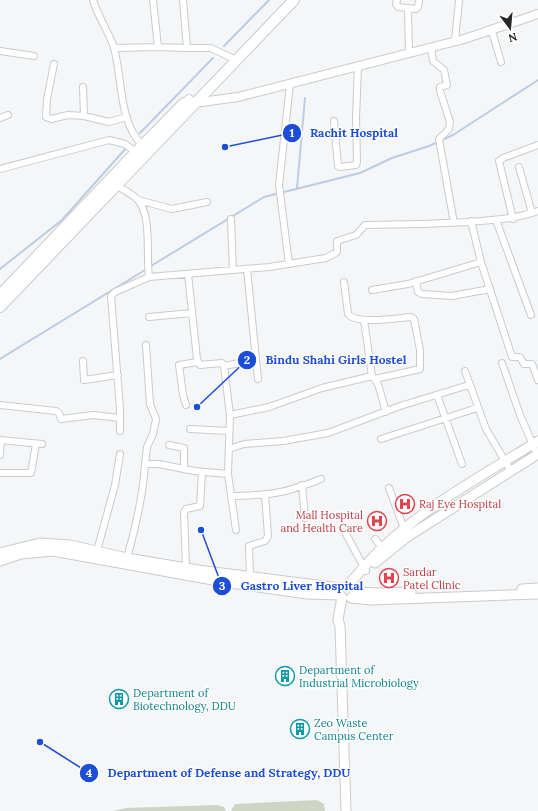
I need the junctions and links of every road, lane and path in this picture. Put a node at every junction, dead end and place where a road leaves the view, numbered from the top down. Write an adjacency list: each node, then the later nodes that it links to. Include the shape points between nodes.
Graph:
1 (93, 0): 14 (street)
2 (153, 0): 13 (street)
3 (183, 0): 15 (street)
4 (285, 0): 20 (main road)
5 (294, 0): 20 (main road)
6 (397, 0): 9 (street, via 398,7)
7 (419, 0): 9 (street, via 418,9)
8 (459, 0): 12 (street)
9 (408, 9): 18 (street)
10 (538, 14): 11 (street)
11 (492, 30): 12 (street); 21 (street)
12 (455, 41): 16 (street)
13 (158, 47): 14 (street); 15 (street)
14 (114, 48): 30 (street)
15 (187, 48): 20 (street, via 212,48)
16 (431, 48): 18 (street); 44 (street, via 432,61 444,70 447,80 446,85 440,87 440,91 450,122 449,129 439,139)
17 (0, 51): 19 (street)
18 (409, 53): 23 (street)
19 (34, 56)
20 (233, 58): 26 (main road)
21 (501, 62)
22 (54, 64): 28 (street, via 46,117 51,119 68,115)
23 (358, 66): 24 (street); 31 (street, via 356,164 338,166)
24 (290, 84): 26 (street, via 238,97); 46 (street, via 279,185)
25 (83, 87): 28 (street)
26 (192, 101): 33 (main road)
27 (8, 116): 29 (street)
28 (84, 116): 30 (street, via 109,122)
29 (0, 118)
30 (127, 118): 33 (street)
31 (334, 121)
32 (538, 145): 41 (street, via 499,161)
33 (142, 152): 35 (street, via 109,140); 36 (main road)
34 (519, 167): 39 (street)
35 (0, 169)
36 (113, 183): 37 (street); 55 (main road); 56 (main road)
37 (138, 200): 38 (street, via 172,210); 50 (street, via 148,226)
38 (207, 202)
39 (535, 212): 41 (street)
40 (232, 219): 48 (street)
41 (513, 219): 42 (street)
42 (496, 220): 43 (street); 58 (street)
43 (470, 222): 44 (street); 45 (street)
44 (454, 223): 46 (street, via 365,225 356,236 337,241 337,252 326,258)
45 (481, 262): 51 (street); 53 (street)
46 (289, 264): 47 (street)
47 (247, 269): 48 (street); 62 (street)
48 (233, 270): 49 (street)
49 (188, 274): 50 (street); 57 (street)
50 (149, 276): 68 (street, via 111,296)
51 (416, 281): 53 (street, via 418,292 422,294 452,296); 54 (street)
52 (344, 282): 60 (street, via 349,316)
53 (490, 289): 71 (street, via 512,357 520,357 524,364 532,364)
54 (372, 290)
55 (0, 295)
56 (0, 307)
57 (192, 313): 59 (street); 64 (street)
58 (531, 315)
59 (149, 318)
60 (364, 320): 69 (street); 69 (street, via 413,318 420,350 419,370)
61 (146, 346): 93 (street, via 150,404 156,419 147,447)
62 (255, 360): 66 (street); 70 (street)
63 (83, 361): 68 (street, via 84,380)
64 (198, 362): 66 (street, via 200,365 222,363); 75 (street, via 179,366)
65 (502, 363): 86 (street)
66 (224, 366): 78 (street)
67 (465, 371): 72 (street)
68 (118, 375): 79 (street)
69 (374, 377): 77 (street); 78 (street, via 322,388 269,407)
70 (258, 379)
71 (538, 380)
72 (469, 385): 73 (street); 76 (street)
73 (437, 395): 77 (street); 80 (street)
74 (0, 405): 79 (street, via 56,411 61,420 93,415)
75 (186, 405)
76 (477, 408): 80 (street); 92 (street)
77 (386, 412): 88 (street, via 328,433 283,441 244,444)
78 (230, 415): 83 (street)
79 (120, 418): 82 (street)
80 (446, 418): 84 (street); 94 (street)
81 (190, 429): 83 (street)
82 (120, 431)
83 (229, 431): 88 (street)
84 (381, 439)
85 (1, 440): 91 (street); 98 (street, via 39,444 31,473)
86 (535, 443): 90 (street); 92 (main road)
87 (168, 445): 95 (street, via 184,448)
88 (229, 449): 99 (street)
89 (120, 454): 111 (street, via 115,485)
90 (538, 454): 96 (main road)
91 (0, 455)
92 (504, 461): 96 (street); 108 (main road, via 427,512)
93 (145, 464): 95 (street); 113 (street, via 139,517)
94 (462, 464)
95 (184, 469): 97 (street)
96 (511, 471): 108 (main road)
97 (202, 472): 99 (street); 115 (street, via 200,506 186,508 184,512)
98 (0, 473)
99 (228, 474): 104 (street)
100 (321, 480): 101 (street)
101 (302, 485): 103 (street); 105 (street)
102 (389, 488): 108 (street)
103 (265, 494): 104 (street); 117 (street, via 268,536 265,540 249,546)
104 (233, 496): 106 (street)
105 (305, 518)
106 (236, 530)
107 (346, 534): 116 (street)
108 (406, 534): 110 (main road)
109 (375, 539): 110 (street)
110 (384, 550): 116 (main road)
111 (97, 551): 112 (main road, via 70,545 40,543); 113 (main road)
112 (0, 553)
113 (127, 558): 115 (main road)
114 (0, 561): 119 (main road, via 21,554 53,551 224,582 307,594)
115 (186, 567): 117 (main road)
116 (365, 569): 119 (main road)
117 (250, 576): 119 (main road)
118 (538, 588): 119 (main road, via 378,594)
119 (347, 592): 120 (main road, via 371,600); 121 (main road, via 340,626)
120 (538, 594)
121 (346, 811)

